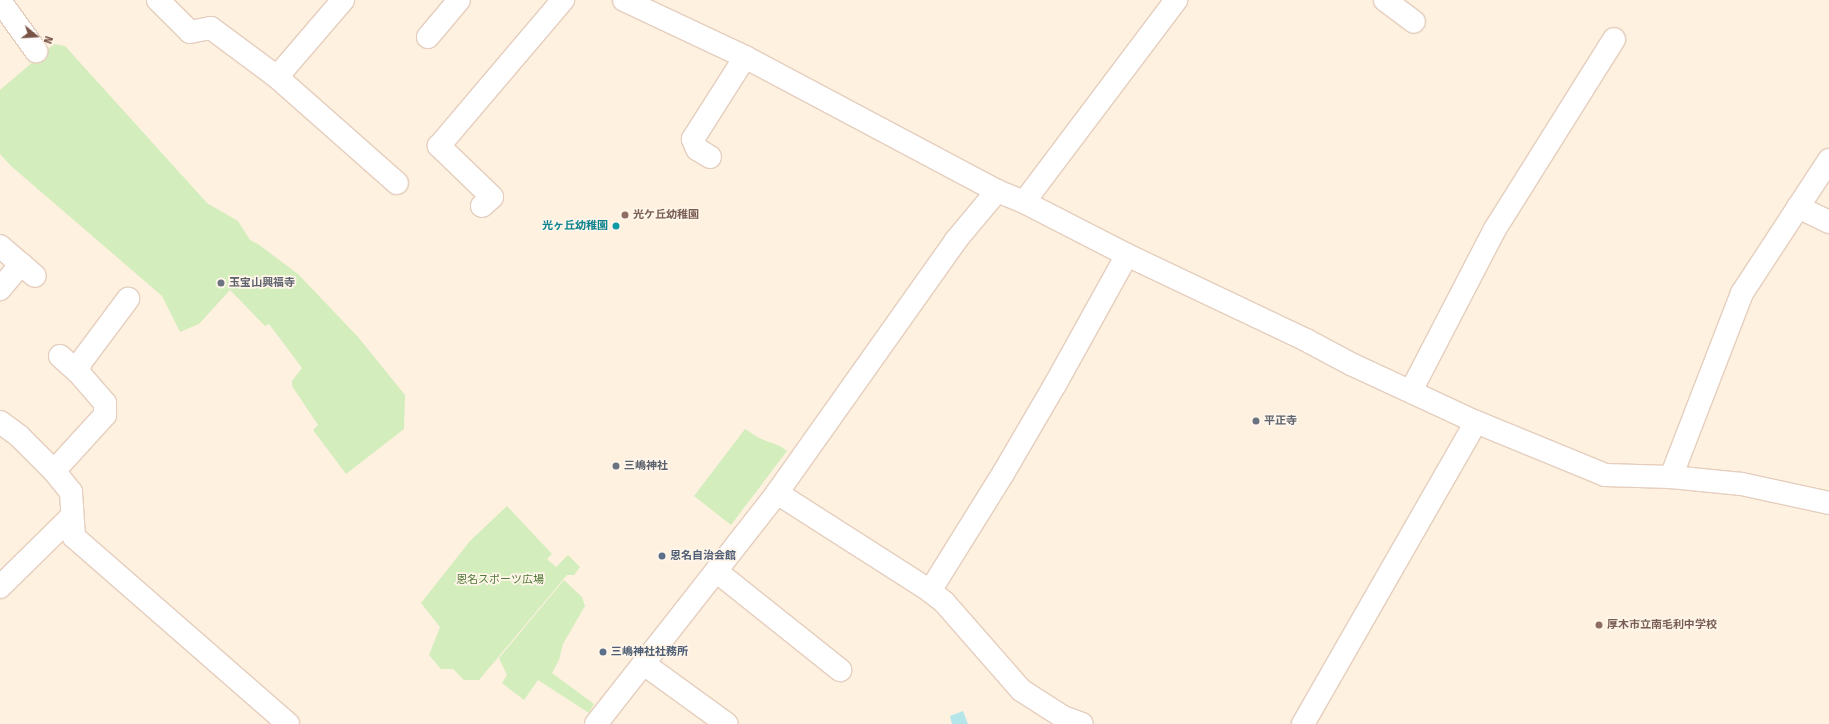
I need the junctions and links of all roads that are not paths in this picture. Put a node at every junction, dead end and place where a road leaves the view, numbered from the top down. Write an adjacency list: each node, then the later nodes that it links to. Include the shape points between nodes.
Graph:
1 (0, 0): 12 (street)
2 (158, 0): 14 (street, via 190,32 211,28)
3 (343, 0): 14 (street)
4 (459, 0): 10 (street)
5 (563, 0): 20 (street, via 439,146 492,196)
6 (624, 0): 13 (street)
7 (1176, 0): 19 (street)
8 (1385, 0): 9 (street)
9 (1414, 22)
10 (428, 37)
11 (1614, 39): 29 (street, via 1495,229)
12 (36, 51)
13 (745, 57): 15 (street, via 693,139 697,149); 18 (street)
14 (277, 77): 17 (street)
15 (710, 157)
16 (1829, 160): 21 (street)
17 (397, 183)
18 (997, 191): 19 (street); 34 (street, via 956,240)
19 (1024, 202): 24 (street)
20 (482, 206)
21 (1798, 207): 22 (street); 33 (street, via 1742,292)
22 (1829, 222)
23 (0, 246): 25 (street, via 28,270)
24 (1127, 255): 29 (street); 39 (street, via 1048,397)
25 (0, 289)
26 (128, 299): 28 (street, via 81,362)
27 (60, 356): 28 (street)
28 (78, 372): 32 (street, via 105,403 105,415)
29 (1411, 391): 31 (street)
30 (0, 422): 32 (street, via 19,436)
31 (1476, 422): 33 (street, via 1605,474); 46 (street)
32 (54, 471): 36 (street, via 71,492)
33 (1671, 477): 35 (street, via 1742,484)
34 (777, 494): 37 (street); 39 (street)
35 (1829, 503)
36 (72, 516): 38 (street); 42 (street, via 74,536)
37 (716, 571): 40 (street); 41 (street)
38 (0, 587)
39 (930, 591): 45 (street, via 944,602 1021,690 1062,718)
40 (644, 664): 43 (street); 44 (street)
41 (840, 670)
42 (288, 724)
43 (596, 724)
44 (727, 724)
45 (1082, 724)
46 (1303, 724)

